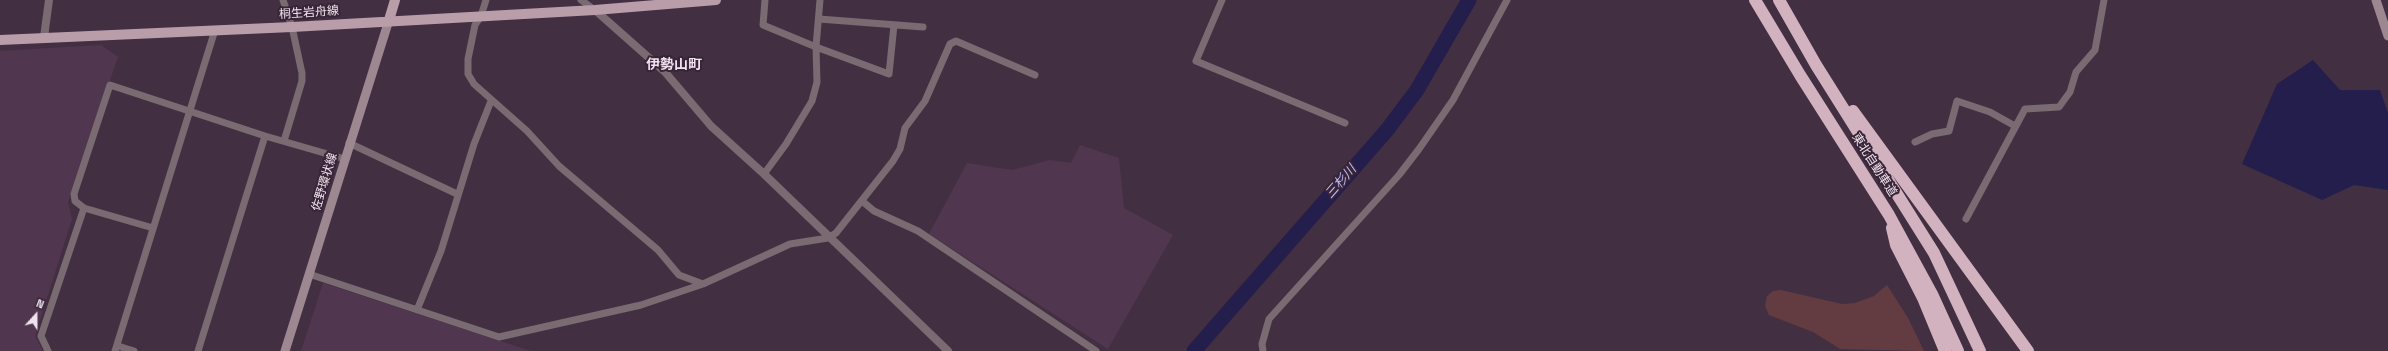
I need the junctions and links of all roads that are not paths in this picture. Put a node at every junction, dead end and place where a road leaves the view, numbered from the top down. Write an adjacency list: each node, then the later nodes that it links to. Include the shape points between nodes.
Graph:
1 (49, 0): 24 (street)
2 (283, 0): 20 (street)
3 (395, 0): 18 (main road)
4 (486, 0): 16 (street)
5 (581, 0): 15 (street)
6 (716, 0): 15 (main road, 桐生岩舟線)
7 (765, 0): 26 (street, via 763,25)
8 (820, 0): 17 (street)
9 (1222, 0): 31 (street, via 1196,61)
10 (1507, 0): 56 (street, via 1452,100 1419,149 1399,175 1269,319 1262,344)
11 (1755, 0): 42 (highway, 東北自動車道)
12 (1779, 0): 27 (highway, 東北自動車道)
13 (2104, 0): 32 (street, via 2095,50 2076,72 2070,92 2059,107 2025,109)
14 (2376, 0): 23 (main road)
15 (595, 10): 16 (main road, 桐生岩舟線); 38 (street, via 665,72 707,122)
16 (481, 16): 18 (main road, 桐生岩舟線); 29 (street, via 475,26 468,59 468,74)
17 (819, 19): 19 (street); 26 (street)
18 (389, 20): 20 (main road, 桐生岩舟線); 36 (main road, 佐野環状線)
19 (894, 25): 21 (street); 26 (street, via 889,74)
20 (292, 27): 22 (main road, 桐生岩舟線); 34 (street, via 302,81)
21 (923, 27)
22 (215, 30): 24 (main road, 桐生岩舟線); 30 (street)
23 (2388, 36)
24 (44, 37): 25 (main road, 桐生岩舟線)
25 (0, 40)
26 (816, 48): 38 (street, via 817,82 812,101)
27 (1816, 65): 59 (highway, 東北自動車道, via 1931,247); 60 (highway, via 1863,122)
28 (1035, 76): 40 (street, via 956,41 950,44 925,101 905,128 900,149)
29 (491, 101): 39 (street); 47 (street, via 527,131 559,166 658,250 679,275)
30 (190, 111): 33 (street); 41 (street, via 110,84 74,194 75,201); 44 (street)
31 (1345, 123)
32 (2015, 126): 35 (street, via 1990,112 1957,101 1949,131 1932,134); 43 (street)
33 (265, 136): 34 (street); 52 (street)
34 (284, 141): 37 (street)
35 (1915, 142)
36 (350, 143): 37 (main road, 佐野環状線); 39 (street)
37 (345, 159): 46 (main road, 佐野環状線)
38 (764, 174): 45 (street)
39 (457, 194): 48 (street, via 441,251)
40 (862, 201): 45 (street, via 836,233); 55 (street, via 874,211 918,230)
41 (84, 208): 44 (street); 50 (street, via 41,336)
42 (1889, 215): 57 (highway, via 1896,245 1926,305); 58 (highway, 東北自動車道, via 1932,294)
43 (1966, 219)
44 (153, 228): 49 (street)
45 (828, 238): 47 (street, via 790,244); 54 (street)
46 (309, 274): 48 (street); 53 (main road, 佐野環状線)
47 (703, 284): 48 (street, via 641,305 499,337)
48 (417, 310)
49 (116, 348): 51 (street)
50 (48, 351)
51 (134, 351)
52 (198, 351)
53 (285, 351)
54 (948, 351)
55 (1096, 351)
56 (1263, 351)
57 (1945, 351)
58 (1958, 351)
59 (1980, 351)
60 (2028, 351)

